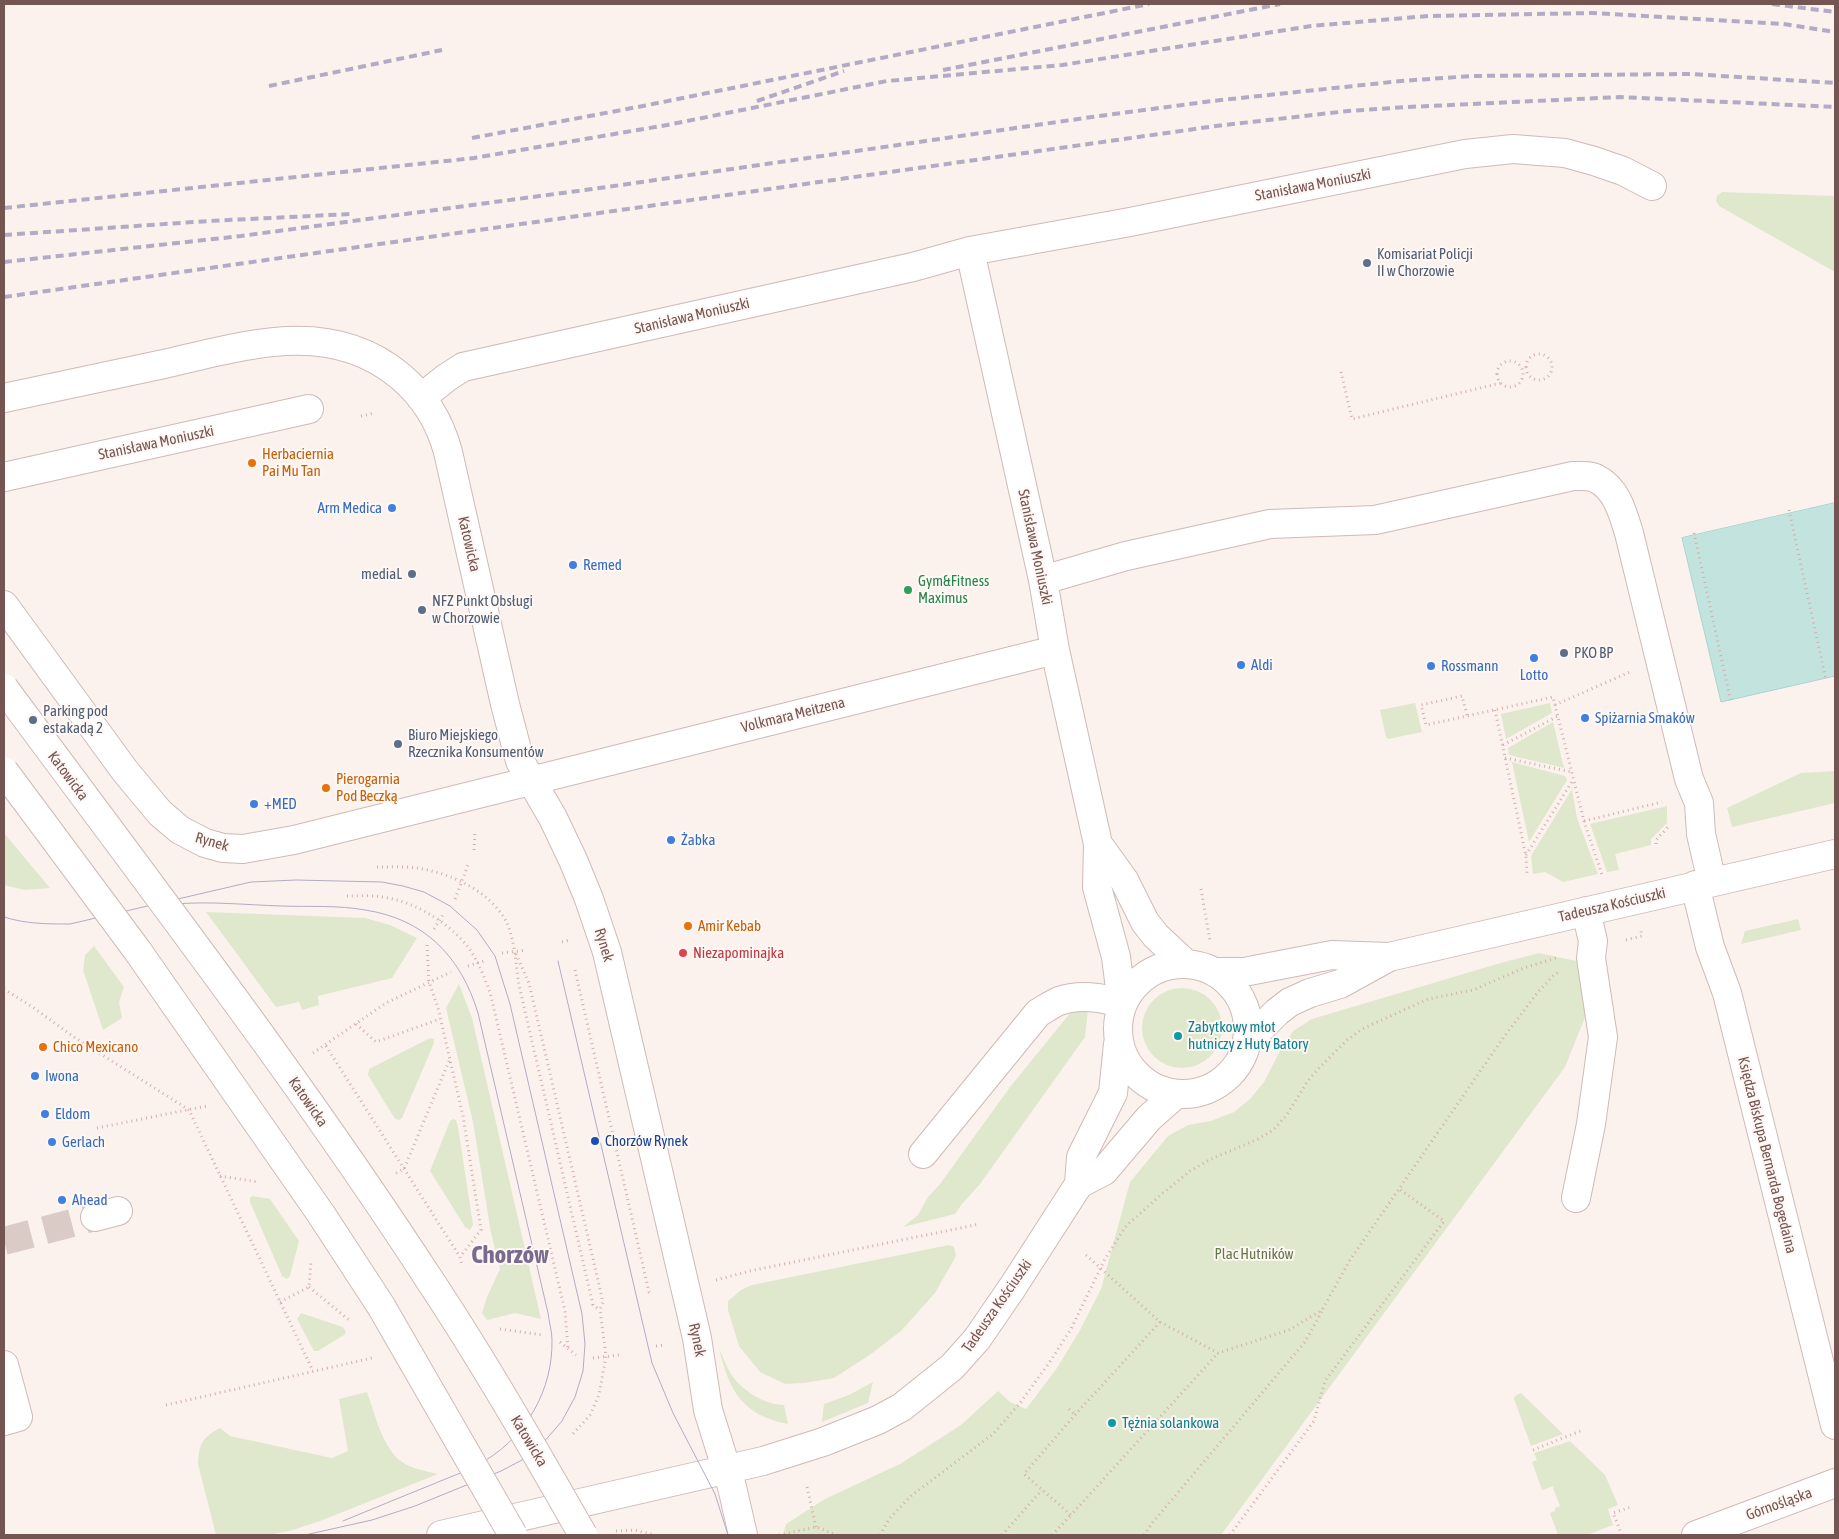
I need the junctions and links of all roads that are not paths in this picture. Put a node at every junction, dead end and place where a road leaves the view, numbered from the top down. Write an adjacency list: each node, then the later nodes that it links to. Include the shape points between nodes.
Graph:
1 (1652, 186): 2 (street, Stanisława Moniuszki, via 1623,171 1565,153 1513,149 1465,154)
2 (970, 251): 4 (street, Stanisława Moniuszki, via 912,267 463,367); 7 (street, Stanisława Moniuszki)
3 (4, 398): 4 (street, Katowicka, via 246,346 304,340 341,346 366,355 393,371)
4 (421, 398): 12 (street, Katowicka, via 438,424 446,447 514,739 520,761)
5 (308, 409): 6 (street, Stanisława Moniuszki)
6 (4, 477)
7 (1043, 580): 9 (street, Stanisława Moniuszki); 15 (street, Księdza Biskupa Bernarda Bogedaina, via 1126,556 1270,524 1375,520 1573,476 1596,478 1608,487 1620,506 1629,533 1689,779 1699,803)
8 (4, 605): 12 (street, Rynek, via 160,813 180,830 204,843 242,849 274,845)
9 (1055, 650): 12 (street, Volkmara Meitzena); 13 (street, Stanisława Moniuszki)
10 (4, 688): 33 (street, Katowicka, bridge, via 321,1120 430,1279 542,1463)
11 (4, 771): 34 (street, bridge, via 137,950 321,1214 381,1306)
12 (532, 781): 30 (street, Rynek, via 579,873 607,952 698,1338 708,1410)
13 (1098, 844): 18 (street, via 1124,880 1145,922); 20 (street, via 1097,887 1116,957)
14 (1835, 854): 15 (street, Tadeusza Kościuszki)
15 (1704, 884): 16 (street, Tadeusza Kościuszki); 29 (street, Księdza Biskupa Bernarda Bogedaina, via 1710,947 1727,993)
16 (1586, 911): 17 (street, Tadeusza Kościuszki); 26 (street, via 1593,941 1591,958 1603,1037 1591,1124)
17 (1389, 957): 19 (street, Tadeusza Kościuszki, via 1332,954 1260,970); 21 (street, Tadeusza Kościuszki, via 1340,984 1290,1002)
18 (1186, 964): 19 (street); 20 (street, via 1155,970 1142,978 1131,988)
19 (1214, 972): 21 (street, via 1228,981 1244,1006)
20 (1122, 1004): 22 (street, via 1116,1030); 24 (street, via 1090,997 1061,1001 1038,1013)
21 (1248, 1041): 23 (street, via 1240,1061 1224,1081 1194,1094)
22 (1118, 1044): 23 (street, via 1134,1073 1156,1088); 25 (street, via 1113,1093 1081,1157)
23 (1175, 1094): 25 (street, Tadeusza Kościuszki, via 1148,1118 1104,1172)
24 (923, 1154)
25 (1080, 1184): 30 (street, Tadeusza Kościuszki, via 977,1339 935,1382 902,1407 852,1432)
26 (1576, 1198)
27 (4, 1365): 28 (street, via 18,1417)
28 (4, 1421)
29 (1835, 1425)
30 (726, 1469): 32 (street); 35 (street)
31 (1835, 1483): 36 (street, Górnośląska)
32 (455, 1534)
33 (596, 1534)
34 (513, 1535)
35 (743, 1535)
36 (1696, 1535)

